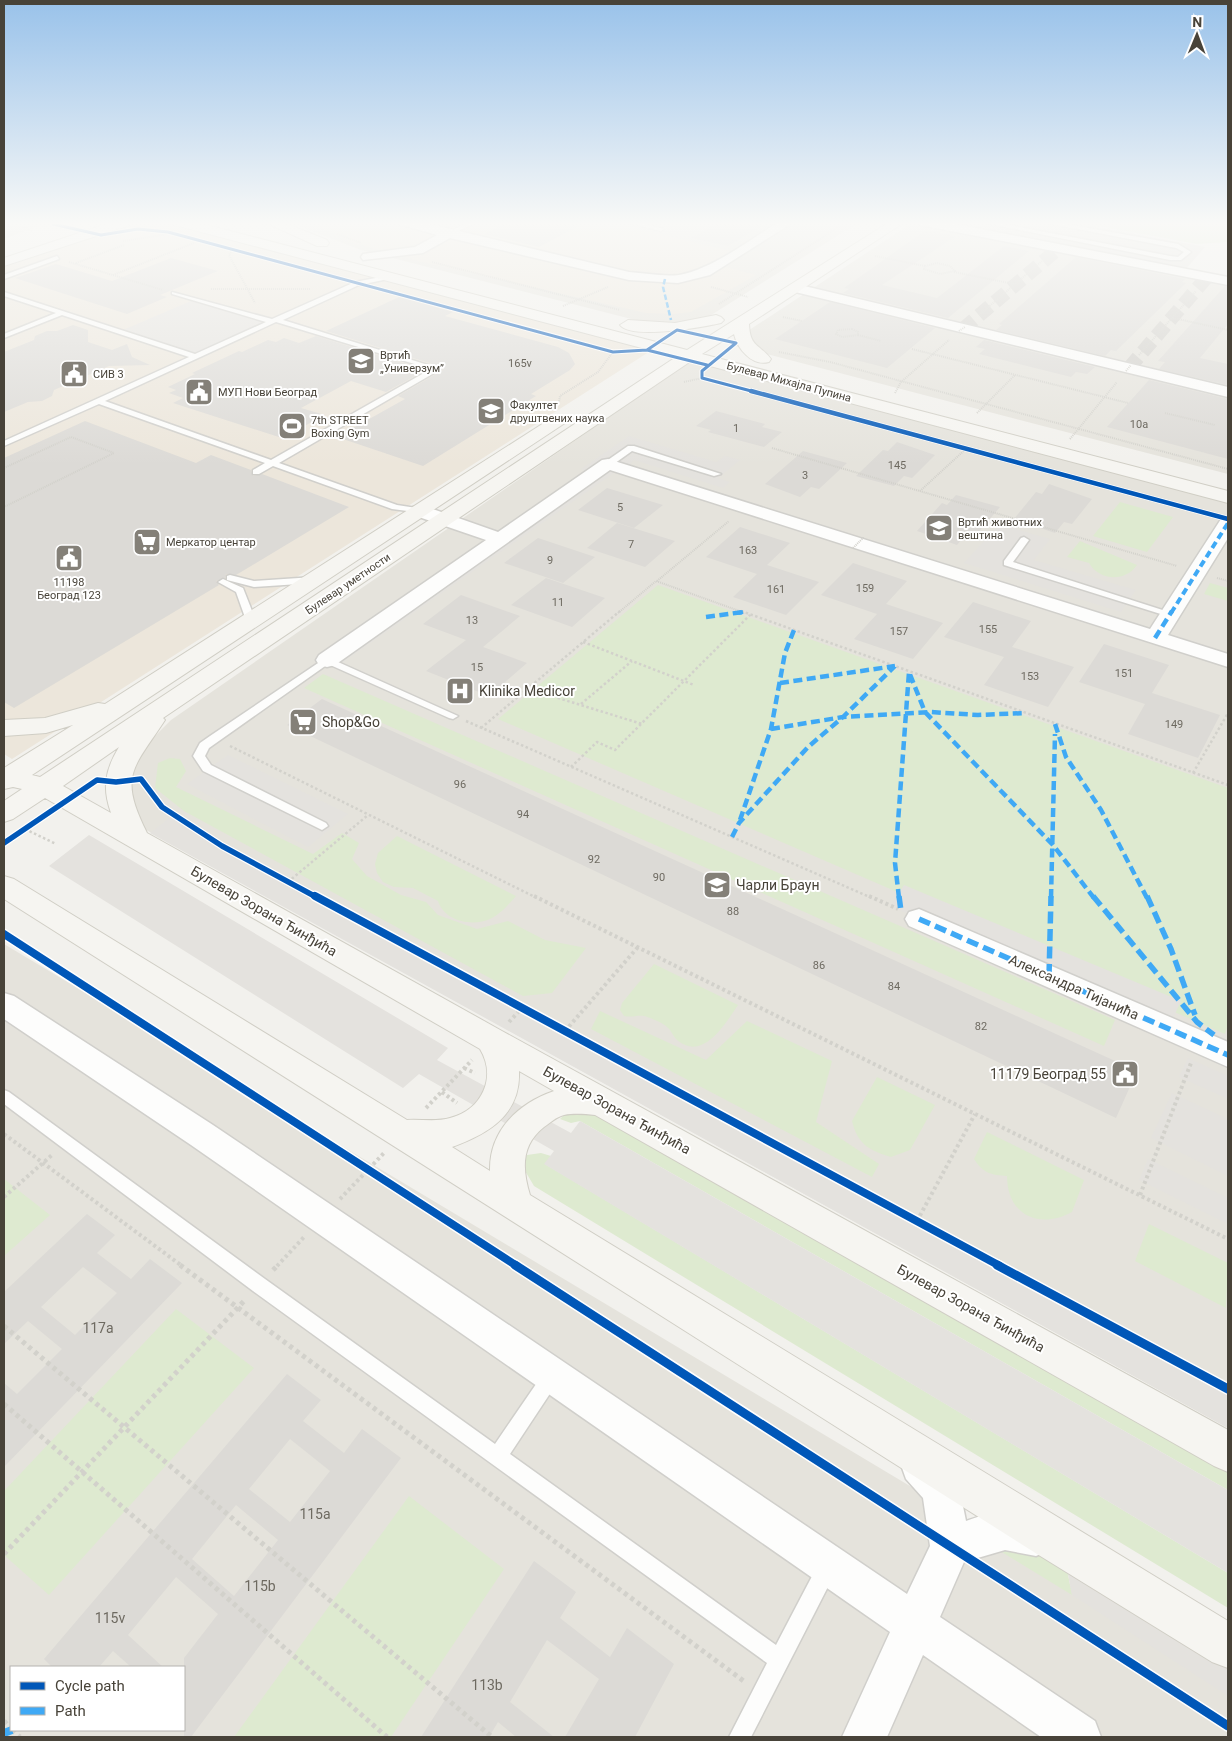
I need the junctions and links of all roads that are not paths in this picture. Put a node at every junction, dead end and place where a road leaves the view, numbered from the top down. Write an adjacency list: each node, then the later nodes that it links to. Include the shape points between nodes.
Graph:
1 (29, 302): 9 (lane)
2 (205, 302): 11 (lane)
3 (316, 302): 11 (lane)
4 (488, 302): 14 (street, Булевар Михајла Пупина)
5 (540, 302): 13 (street, Булевар Михајла Пупина)
6 (744, 302): 10 (street)
7 (774, 302): 12 (street)
8 (854, 302): 24 (street)
9 (62, 313): 15 (lane); 20 (lane)
10 (716, 320): 13 (street, via 675,328); 17 (street)
11 (275, 321): 20 (lane); 29 (lane, via 437,369)
12 (741, 324): 16 (street); 19 (street, via 744,345)
13 (628, 325): 17 (street, Булевар Михајла Пупина)
14 (612, 335): 18 (street, Булевар Михајла Пупина); 21 (street)
15 (4, 336)
16 (708, 346): 17 (street); 19 (street, Булевар Михајла Пупина)
17 (688, 348): 18 (street, Булевар Михајла Пупина); 22 (street, Булевар Михајла Пупина); 23 (street, Булевар уметности)
18 (669, 350): 26 (street)
19 (767, 355): 33 (street, Булевар Михајла Пупина, via 1074,434)
20 (196, 358): 25 (lane)
21 (638, 358)
22 (748, 371): 23 (street); 33 (street, Булевар Михајла Пупина, via 984,433)
23 (654, 378): 34 (street, Булевар уметности)
24 (1228, 392)
25 (99, 401): 28 (lane); 29 (lane)
26 (585, 404)
27 (569, 415): 34 (street, Булевар уметности)
28 (4, 444)
29 (272, 462): 31 (lane); 31 (lane, via 260,473)
30 (608, 464): 32 (lane, via 631,448); 36 (street); 42 (street)
31 (282, 466): 34 (lane)
32 (716, 474)
33 (1228, 482)
34 (418, 518): 36 (street); 38 (street); 39 (street, Булевар уметности); 46 (street, Булевар уметности)
35 (1228, 523): 40 (street)
36 (501, 539): 38 (street)
37 (1024, 540): 40 (lane, via 1006,563)
38 (483, 551): 43 (street)
39 (314, 580): 41 (street, Булевар уметности); 41 (lane, via 254,584 226,580 240,590)
40 (1170, 614): 42 (street)
41 (251, 621): 45 (street, Булевар уметности)
42 (1155, 638): 44 (street)
43 (327, 660): 47 (lane); 52 (lane, via 214,738 204,746 199,756 207,768)
44 (1228, 662)
45 (134, 696): 48 (street, via 46,724); 49 (street, Булевар уметности)
46 (165, 704): 50 (street, Булевар уметности); 53 (street, via 133,746 116,782 120,806)
47 (453, 716)
48 (4, 728)
49 (5, 779): 50 (street, Булевар Зорана Ђинђића)
50 (43, 786): 51 (street, Булевар уметности); 53 (street, Булевар Зорана Ђинђића)
51 (4, 813)
52 (322, 826)
53 (136, 838): 59 (street, Булевар Зорана Ђинђића)
54 (4, 886): 56 (street)
55 (4, 901): 56 (street)
56 (46, 912): 63 (street)
57 (919, 919): 60 (street, Александра Тијанића)
58 (4, 1004): 65 (street, via 202,1135)
59 (491, 1040): 62 (street, Булевар Зорана Ђинђића); 63 (street, via 502,1058 501,1090 492,1109 474,1123 451,1133)
60 (1219, 1051)
61 (4, 1096): 68 (lane, via 259,1285)
62 (601, 1101): 64 (street, via 572,1100 550,1106 526,1121 512,1140 507,1164); 67 (street, Булевар Зорана Ђинђића)
63 (402, 1134): 64 (street)
64 (516, 1206): 66 (street)
65 (552, 1376): 68 (lane); 71 (street)
66 (908, 1449): 69 (street); 70 (street, via 941,1490)
67 (1228, 1452)
68 (498, 1456): 74 (lane)
69 (1052, 1539): 70 (street, via 1005,1530); 73 (street)
70 (950, 1547): 72 (street)
71 (828, 1566): 72 (street); 74 (lane)
72 (915, 1625): 76 (street); 77 (street)
73 (1228, 1646)
74 (780, 1660): 75 (lane)
75 (740, 1737)
76 (864, 1737)
77 (1079, 1737)

